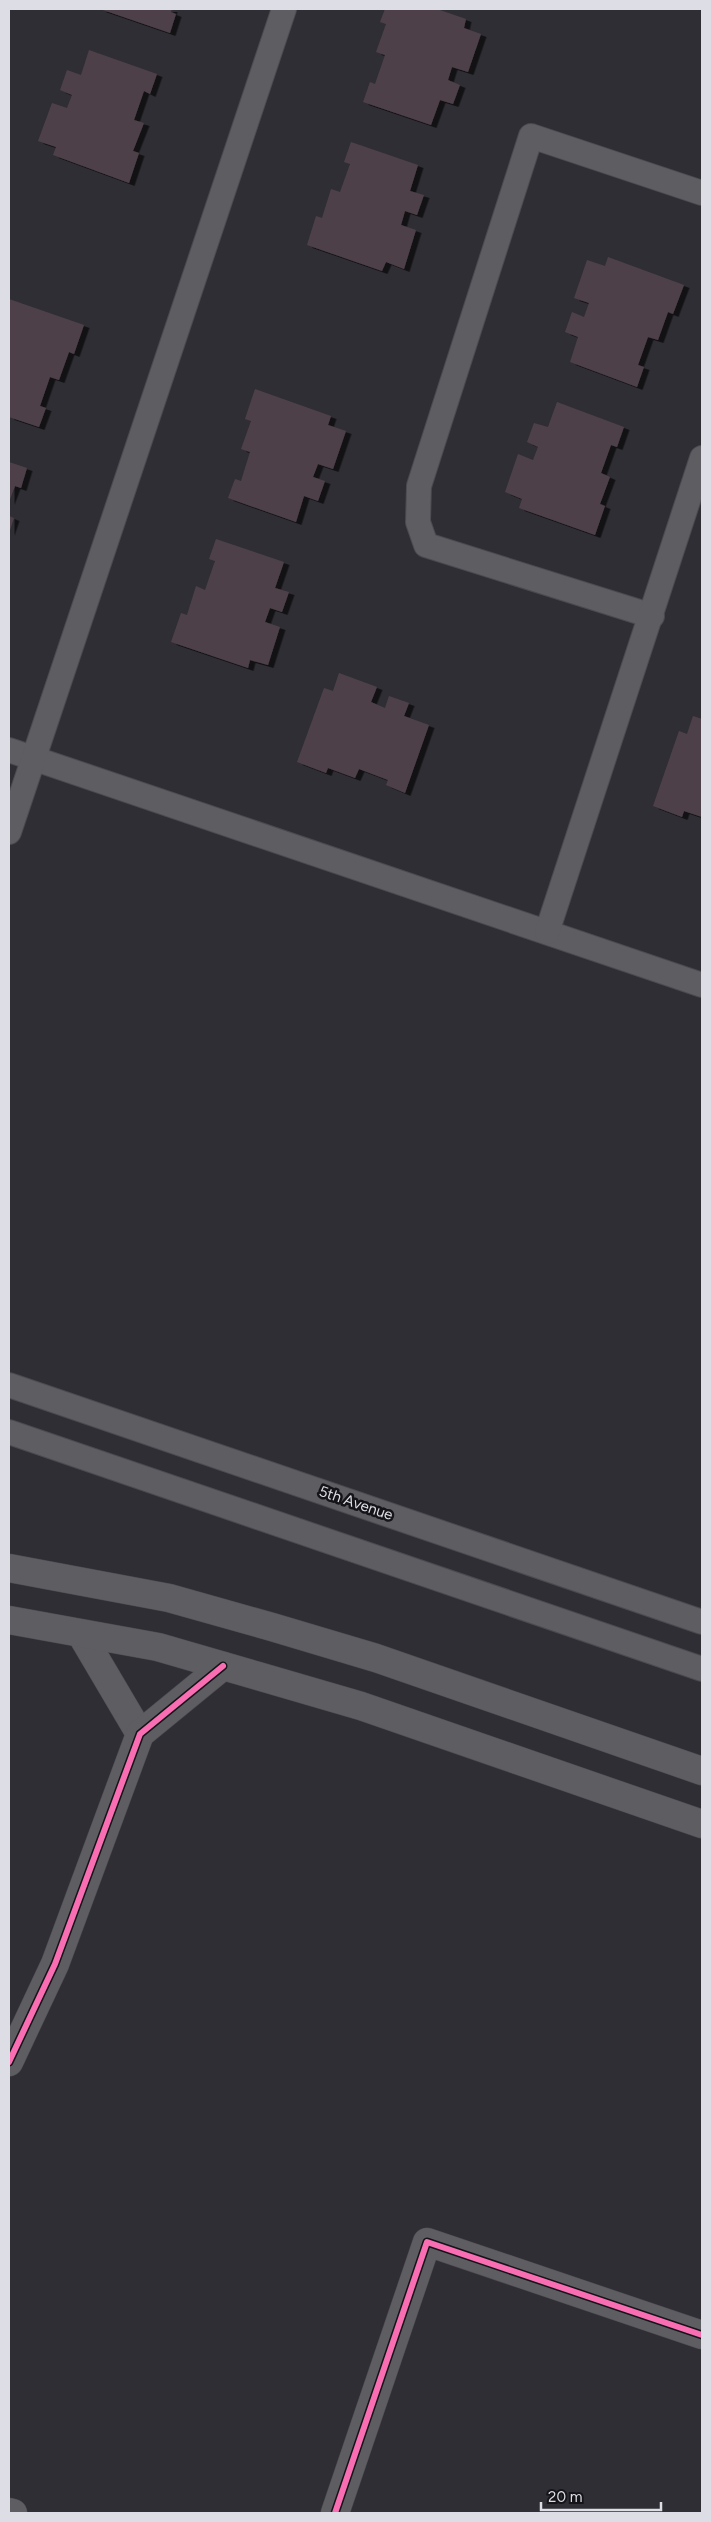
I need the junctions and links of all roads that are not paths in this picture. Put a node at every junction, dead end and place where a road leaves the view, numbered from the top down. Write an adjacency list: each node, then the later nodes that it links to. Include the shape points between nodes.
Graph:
1 (284, 9): 6 (lane)
2 (702, 193): 4 (lane, via 532,136 420,486 418,522 426,545)
3 (702, 458): 4 (lane)
4 (652, 616): 8 (lane)
5 (9, 750): 6 (lane)
6 (34, 758): 7 (lane); 8 (lane)
7 (9, 832)
8 (548, 932): 9 (lane)
9 (702, 985)
10 (9, 1385): 14 (lane, 5th Avenue)
11 (9, 1432): 17 (lane)
12 (9, 1568): 19 (main road, via 169,1598 272,1627 376,1658)
13 (9, 1620): 15 (main road)
14 (702, 1622)
15 (81, 1634): 16 (main road, via 158,1647); 18 (main road)
16 (224, 1666): 18 (main road); 20 (main road, via 361,1706)
17 (702, 1670)
18 (140, 1734): 21 (main road, via 56,1964)
19 (702, 1771)
20 (702, 1824)
21 (9, 2062)
22 (702, 2335): 25 (main road, via 427,2242)
23 (9, 2512): 24 (main road)
24 (13, 2513)
25 (335, 2513)

